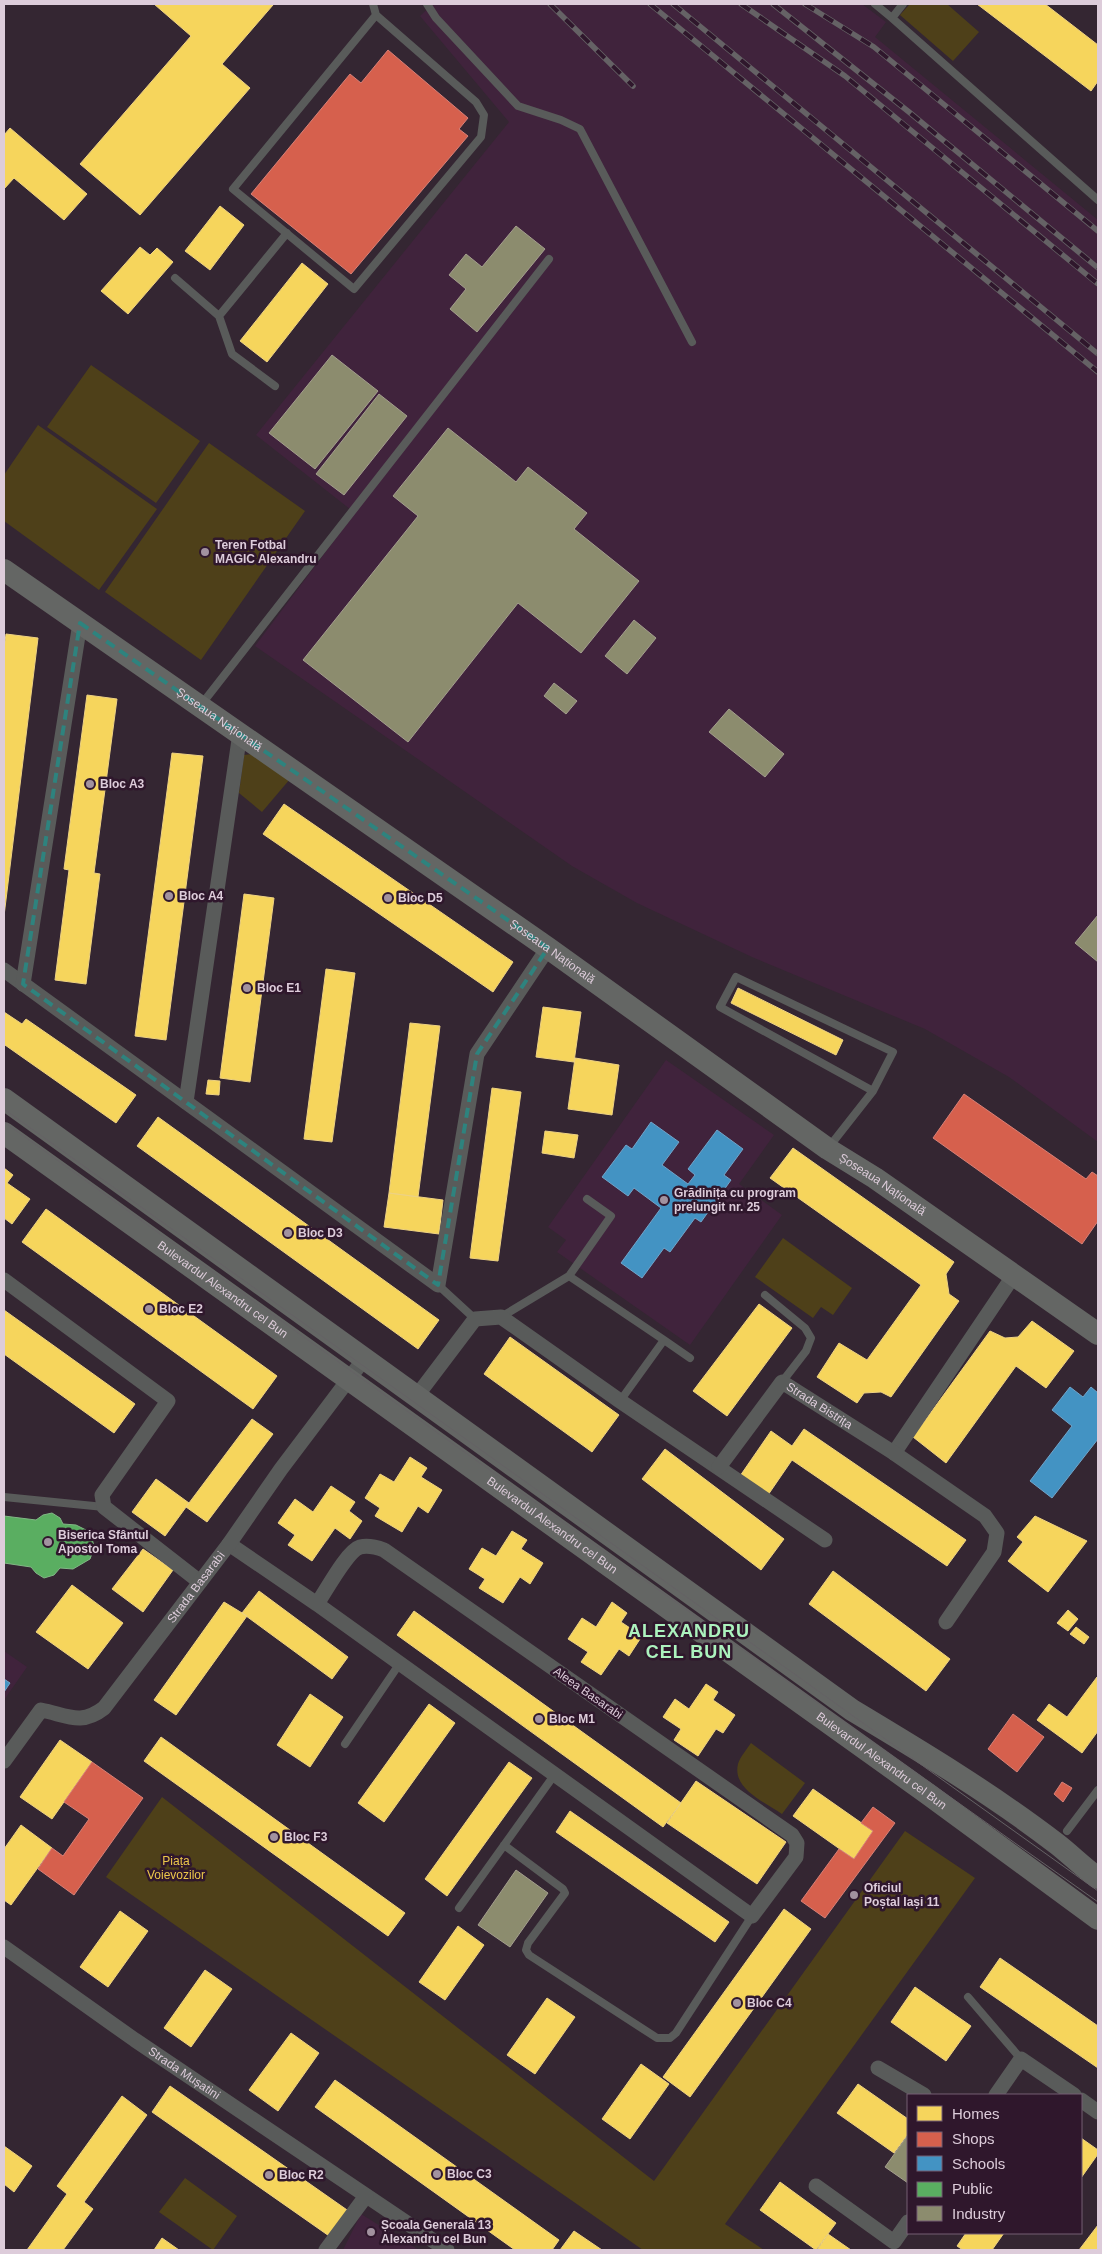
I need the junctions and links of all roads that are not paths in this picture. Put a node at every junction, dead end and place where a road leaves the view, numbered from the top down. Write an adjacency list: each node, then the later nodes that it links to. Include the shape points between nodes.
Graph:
1 (373, 4): 5 (lane)
2 (427, 4): 12 (lane, via 436,18 518,106 580,129)
3 (875, 4): 6 (lane)
4 (903, 4): 6 (lane)
5 (376, 15): 8 (lane, via 233,189); 8 (lane, via 476,102 484,115 481,137 354,289)
6 (892, 18): 7 (lane)
7 (1098, 200)
8 (287, 233): 11 (lane)
9 (549, 259): 16 (lane)
10 (175, 278): 11 (lane)
11 (219, 316): 13 (lane, via 232,354)
12 (692, 342)
13 (274, 386)
14 (4, 570): 15 (main road, Șoseaua Națională)
15 (80, 623): 16 (main road, Șoseaua Națională); 20 (street)
16 (200, 707): 17 (main road, Șoseaua Națională)
17 (240, 734): 18 (main road, Șoseaua Națională); 23 (street)
18 (548, 948): 25 (main road, Șoseaua Națională); 30 (street, via 478,1054)
19 (4, 970): 20 (street)
20 (23, 984): 23 (street)
21 (873, 1091): 21 (lane, via 894,1052 736,977 720,1007); 25 (lane)
22 (4, 1099): 37 (main road, Bulevardul Alexandru cel Bun)
23 (186, 1102): 30 (street)
24 (4, 1133): 38 (main road, Bulevardul Alexandru cel Bun)
25 (828, 1149): 27 (main road, Șoseaua Națională)
26 (587, 1199): 28 (lane, via 611,1216)
27 (1014, 1275): 34 (main road, Șoseaua Națională); 42 (street)
28 (569, 1276): 32 (lane); 35 (lane)
29 (4, 1280): 45 (street, via 168,1402 102,1495)
30 (438, 1286): 33 (lane)
31 (765, 1295): 39 (lane, via 805,1328 811,1338 811,1344)
32 (501, 1317): 33 (street); 41 (street)
33 (474, 1319): 40 (street)
34 (1098, 1334)
35 (664, 1340): 36 (lane); 41 (lane)
36 (690, 1358)
37 (364, 1359): 38 (street, Strada Basarabi); 40 (main road, Bulevardul Alexandru cel Bun)
38 (349, 1380): 47 (street, Strada Basarabi); 61 (main road, Bulevardul Alexandru cel Bun)
39 (782, 1382): 42 (street, Strada Bistrița); 43 (street, Strada Bistrița)
40 (416, 1398): 58 (main road, Bulevardul Alexandru cel Bun, via 852,1710 986,1794)
41 (620, 1401): 43 (street)
42 (894, 1453): 50 (street, Strada Bistrița, via 985,1516 997,1533 994,1552)
43 (719, 1467): 46 (street)
44 (4, 1497): 45 (lane)
45 (104, 1507): 48 (street)
46 (826, 1540)
47 (229, 1544): 48 (street, Strada Basarabi); 49 (street)
48 (200, 1582): 53 (street, Strada Basarabi, via 104,1708 94,1715 78,1719 41,1710)
49 (317, 1604): 51 (street); 60 (street, Aleea Basarabi, via 352,1552 374,1546 384,1550 792,1835 797,1843 796,1857)
50 (946, 1622)
51 (400, 1664): 52 (lane); 54 (street)
52 (345, 1744)
53 (4, 1761)
54 (555, 1774): 57 (lane); 60 (street)
55 (1098, 1790): 56 (lane)
56 (1067, 1831)
57 (504, 1845): 59 (lane); 60 (lane, Aleea Basarabi, via 565,1893 528,1943 528,1955 652,2036 664,2039 676,2033)
58 (1098, 1878)
59 (459, 1908)
60 (752, 1916)
61 (1098, 1919)
62 (4, 1947): 72 (street, Strada Mușatini, via 126,2034)
63 (968, 1997): 64 (lane)
64 (1021, 2059): 67 (street); 68 (street)
65 (878, 2068): 66 (street)
66 (922, 2094)
67 (997, 2094)
68 (1073, 2094)
69 (1082, 2101): 70 (street)
70 (1098, 2112)
71 (816, 2186): 73 (street, via 894,2242)
72 (366, 2196): 74 (street); 75 (street, Strada Mușatini)
73 (907, 2223)
74 (326, 2250)
75 (447, 2250)

